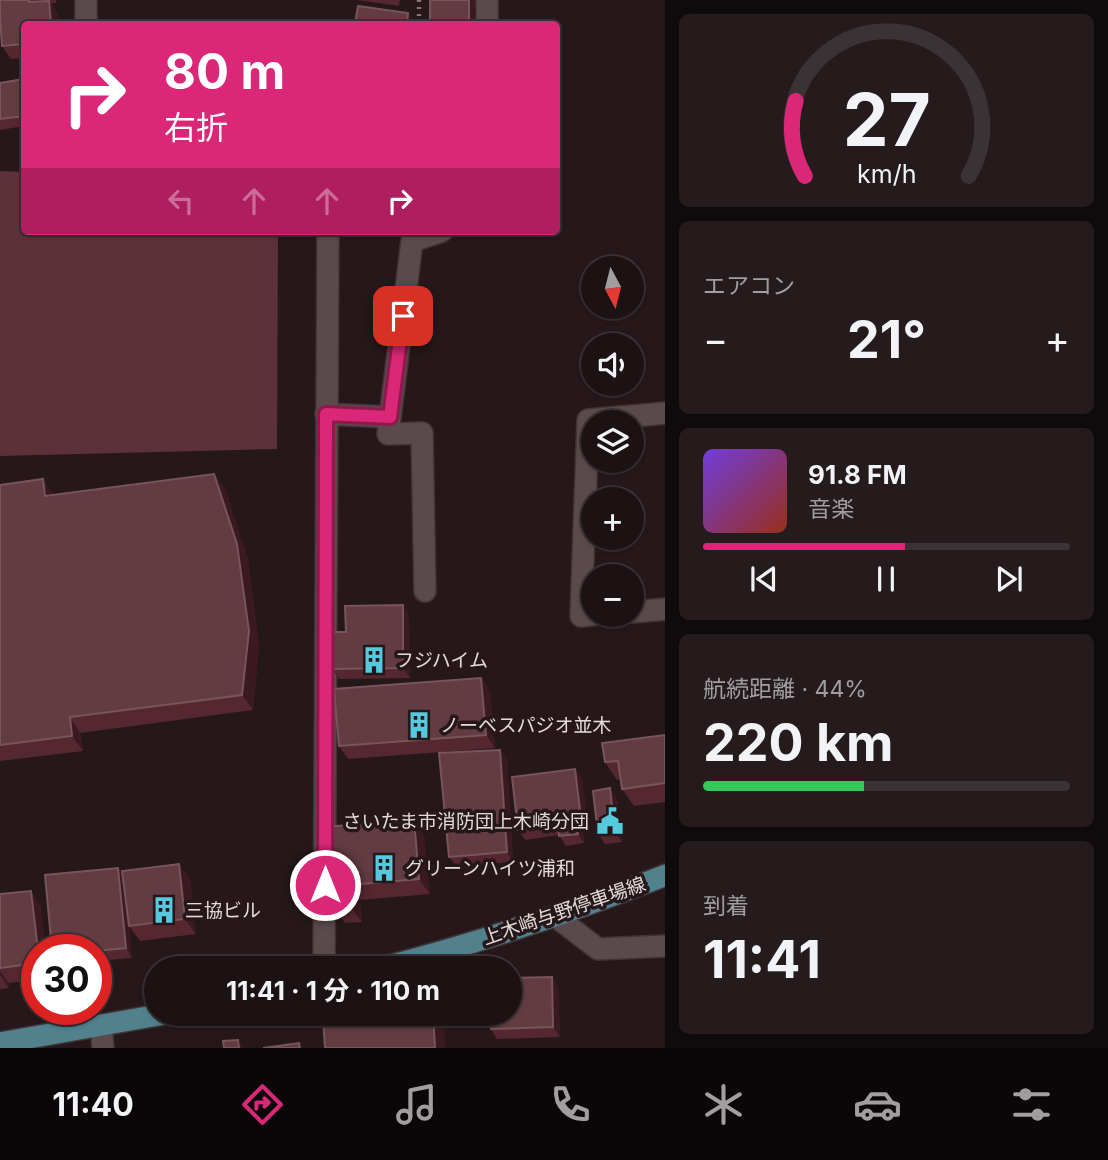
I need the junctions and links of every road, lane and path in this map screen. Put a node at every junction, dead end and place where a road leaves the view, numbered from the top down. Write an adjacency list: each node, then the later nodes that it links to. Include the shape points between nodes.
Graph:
1 (86, 0): 4 (street)
2 (419, 0): 5 (path)
3 (487, 0): 6 (street)
4 (86, 21)
5 (419, 21)
6 (487, 21)
7 (328, 235): 10 (street)
8 (430, 235): 11 (street, via 412,241)
9 (665, 413): 12 (street, via 588,419)
10 (326, 414): 11 (street); 19 (street)
11 (390, 417): 13 (street, via 388,434 422,433)
12 (583, 564)
13 (425, 591)
14 (665, 609): 15 (street)
15 (644, 611)
16 (665, 874): 17 (main road, 上木崎与野停車場線)
17 (555, 916): 18 (street, via 598,949); 20 (main road, 上木崎与野停車場線)
18 (665, 946)
19 (324, 956)
20 (428, 956)
21 (144, 1018): 22 (main road)
22 (112, 1023)
23 (101, 1025): 24 (main road); 25 (street)
24 (0, 1043)
25 (103, 1048)

